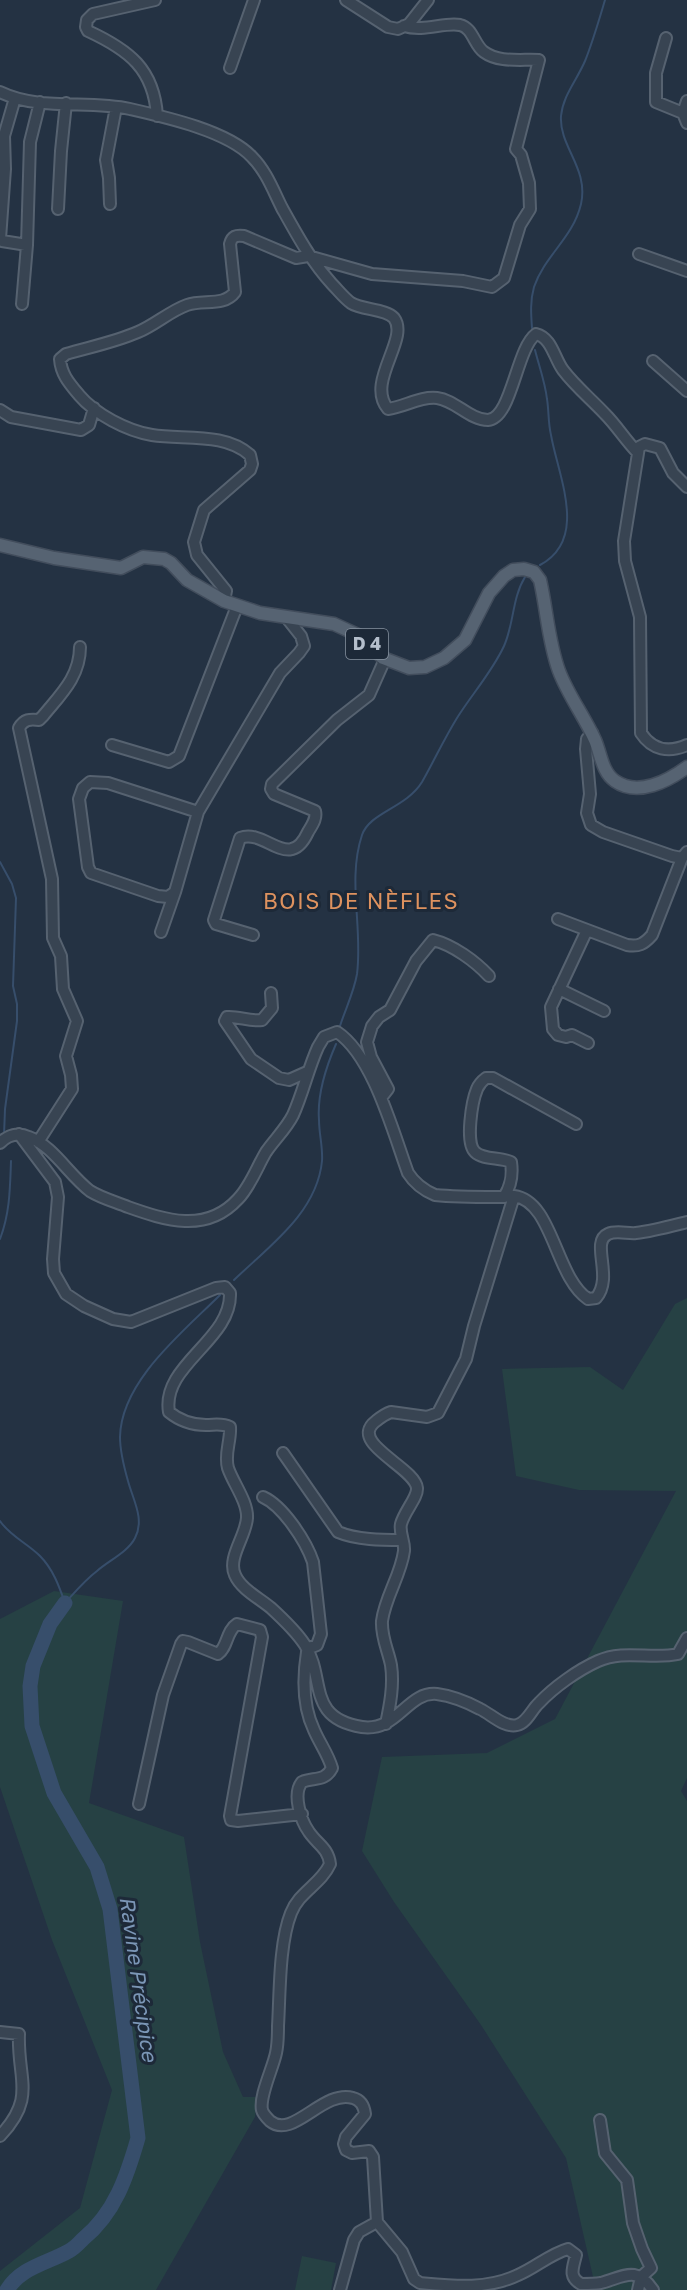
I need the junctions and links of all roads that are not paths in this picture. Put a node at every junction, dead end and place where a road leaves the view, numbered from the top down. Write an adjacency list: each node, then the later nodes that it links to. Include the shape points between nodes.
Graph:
1 (155, 0): 14 (street, via 93,14 86,27 134,59 156,96)
2 (254, 0): 7 (street)
3 (346, 0): 5 (street, via 388,27)
4 (428, 0): 5 (street)
5 (404, 27): 20 (street, via 460,25 470,31 482,51 494,58 539,60 516,149 529,183 530,209 520,225 504,278 492,287 372,274)
6 (666, 38): 15 (street, via 656,73 656,102)
7 (230, 68)
8 (0, 92): 9 (street)
9 (15, 98): 11 (street); 18 (street, via 4,136 0,239)
10 (687, 100): 15 (street)
11 (40, 102): 12 (street); 18 (street, via 30,142)
12 (66, 103): 13 (street); 17 (street)
13 (116, 107): 14 (street); 16 (street, via 106,160)
14 (157, 117): 20 (street, via 217,134 250,155 268,179)
15 (685, 118)
16 (110, 204)
17 (58, 209)
18 (27, 245): 22 (street)
19 (639, 254): 21 (street)
20 (308, 256): 25 (street, via 296,258 236,235 230,244 235,292 232,297 185,306 139,332 66,354 60,359 61,370); 27 (street, via 350,303 395,320 397,333 380,389 388,408 437,398 485,420 494,418 507,399 526,346 536,334 550,344 563,371)
21 (687, 271)
22 (22, 304)
23 (653, 361): 24 (street)
24 (687, 391)
25 (94, 408): 26 (street, via 89,425 81,430 11,417); 30 (street, via 142,434 231,443 250,455 250,470 204,510 195,542 197,555 226,591)
26 (0, 410)
27 (638, 453): 28 (street, via 645,444 660,448 673,473); 37 (street, via 624,541 625,561 640,618 641,733 656,748)
28 (687, 487)
29 (0, 545): 30 (main road, D 4, via 121,568 143,557 164,559 187,580)
30 (224, 601): 31 (main road, D 4)
31 (237, 606): 32 (main road, D 4); 36 (street, via 179,756 169,762)
32 (285, 617): 34 (main road, D 4, via 334,624 358,634); 39 (street, via 301,636 303,646 280,673)
33 (80, 647): 55 (street, via 73,678 39,720 27,719 20,728 52,879 53,938 61,956 63,989 77,1021 66,1056 72,1089)
34 (385, 659): 35 (main road, D 4, via 409,668 425,668 444,658 465,640 489,593 504,576 513,570 534,572 541,586 550,645 559,673); 45 (street, via 369,695 337,720 272,784 274,794 315,811 304,842 289,850 248,835 240,838 214,920 216,924)
35 (592, 733): 38 (main road, D 4, via 605,770 615,781 642,788); 40 (street, via 586,749 591,794 587,813 591,825)
36 (112, 745)
37 (687, 745)
38 (687, 767)
39 (198, 812): 41 (street); 41 (street, via 108,783 90,782 79,799 91,873 159,896 168,897)
40 (684, 855): 43 (street, via 646,942 627,945)
41 (175, 891): 44 (street)
42 (558, 919): 43 (street)
43 (587, 930): 47 (street)
44 (161, 932)
45 (253, 935)
46 (489, 976): 52 (street, via 479,965 433,940 390,1010 379,1017 369,1034 371,1057 388,1089)
47 (559, 989): 49 (street); 50 (street, via 551,1008 553,1029 558,1035 572,1035)
48 (271, 993): 51 (street, via 272,1008 262,1020 236,1016 226,1017 225,1021 251,1059 279,1078 289,1080)
49 (604, 1011)
50 (588, 1043)
51 (307, 1072): 52 (street, via 324,1037 337,1032 354,1047); 55 (street, via 292,1118 239,1199 214,1216 197,1221 174,1222 93,1193)
52 (381, 1098): 57 (street, via 408,1173 423,1191 435,1196)
53 (576, 1124): 57 (street, via 493,1078 480,1083 470,1145 480,1156 511,1162)
54 (19, 1134): 55 (street); 56 (street); 63 (street, via 55,1182 58,1197 54,1273 73,1300 113,1319 131,1322 216,1288 225,1287 230,1293 227,1312 214,1334 171,1386 169,1412 191,1424 230,1427 228,1467 247,1516 233,1563 234,1574 242,1586 298,1635)
55 (38, 1142)
56 (0, 1143)
57 (509, 1197): 58 (street, via 533,1206 542,1216 564,1269 588,1299 602,1292 600,1249 606,1234 637,1233); 61 (street, via 466,1359 438,1413 427,1417 385,1413 368,1431 378,1450 414,1477 418,1489 400,1527)
58 (687, 1222)
59 (283, 1453): 61 (street, via 338,1532)
60 (263, 1497): 63 (street, via 277,1505 310,1551 321,1634 317,1645)
61 (402, 1540): 64 (street, via 404,1551 382,1622 392,1684)
62 (687, 1638): 64 (street, via 678,1654 613,1655 598,1661 548,1696 517,1725 507,1725 459,1699 431,1694 421,1695)
63 (307, 1649): 64 (street, via 320,1699 336,1718 362,1727); 66 (street, via 307,1712 332,1768 327,1776 306,1780 297,1787)
64 (386, 1724)
65 (139, 1804): 66 (street, via 163,1695 181,1644 188,1642 218,1654 237,1624 260,1630 262,1637 231,1820)
66 (302, 1814): 70 (street, via 308,1831 326,1849 330,1864 326,1874 307,1890 290,1914 277,2051 262,2109 272,2123 290,2124 334,2097 356,2098 364,2106 365,2114 344,2144 346,2151 369,2151 373,2157)
67 (0, 2032): 69 (street, via 19,2034 24,2087 20,2108)
68 (600, 2120): 71 (street, via 605,2153 627,2180 633,2223 651,2268)
69 (0, 2136)
70 (377, 2222): 71 (street, via 402,2252 414,2279 420,2283 500,2283 568,2249 576,2255 572,2277 581,2284 601,2283 627,2274); 72 (street, via 359,2232 354,2240)
71 (641, 2277): 73 (street); 74 (street)
72 (340, 2290)
73 (638, 2290)
74 (653, 2290)

